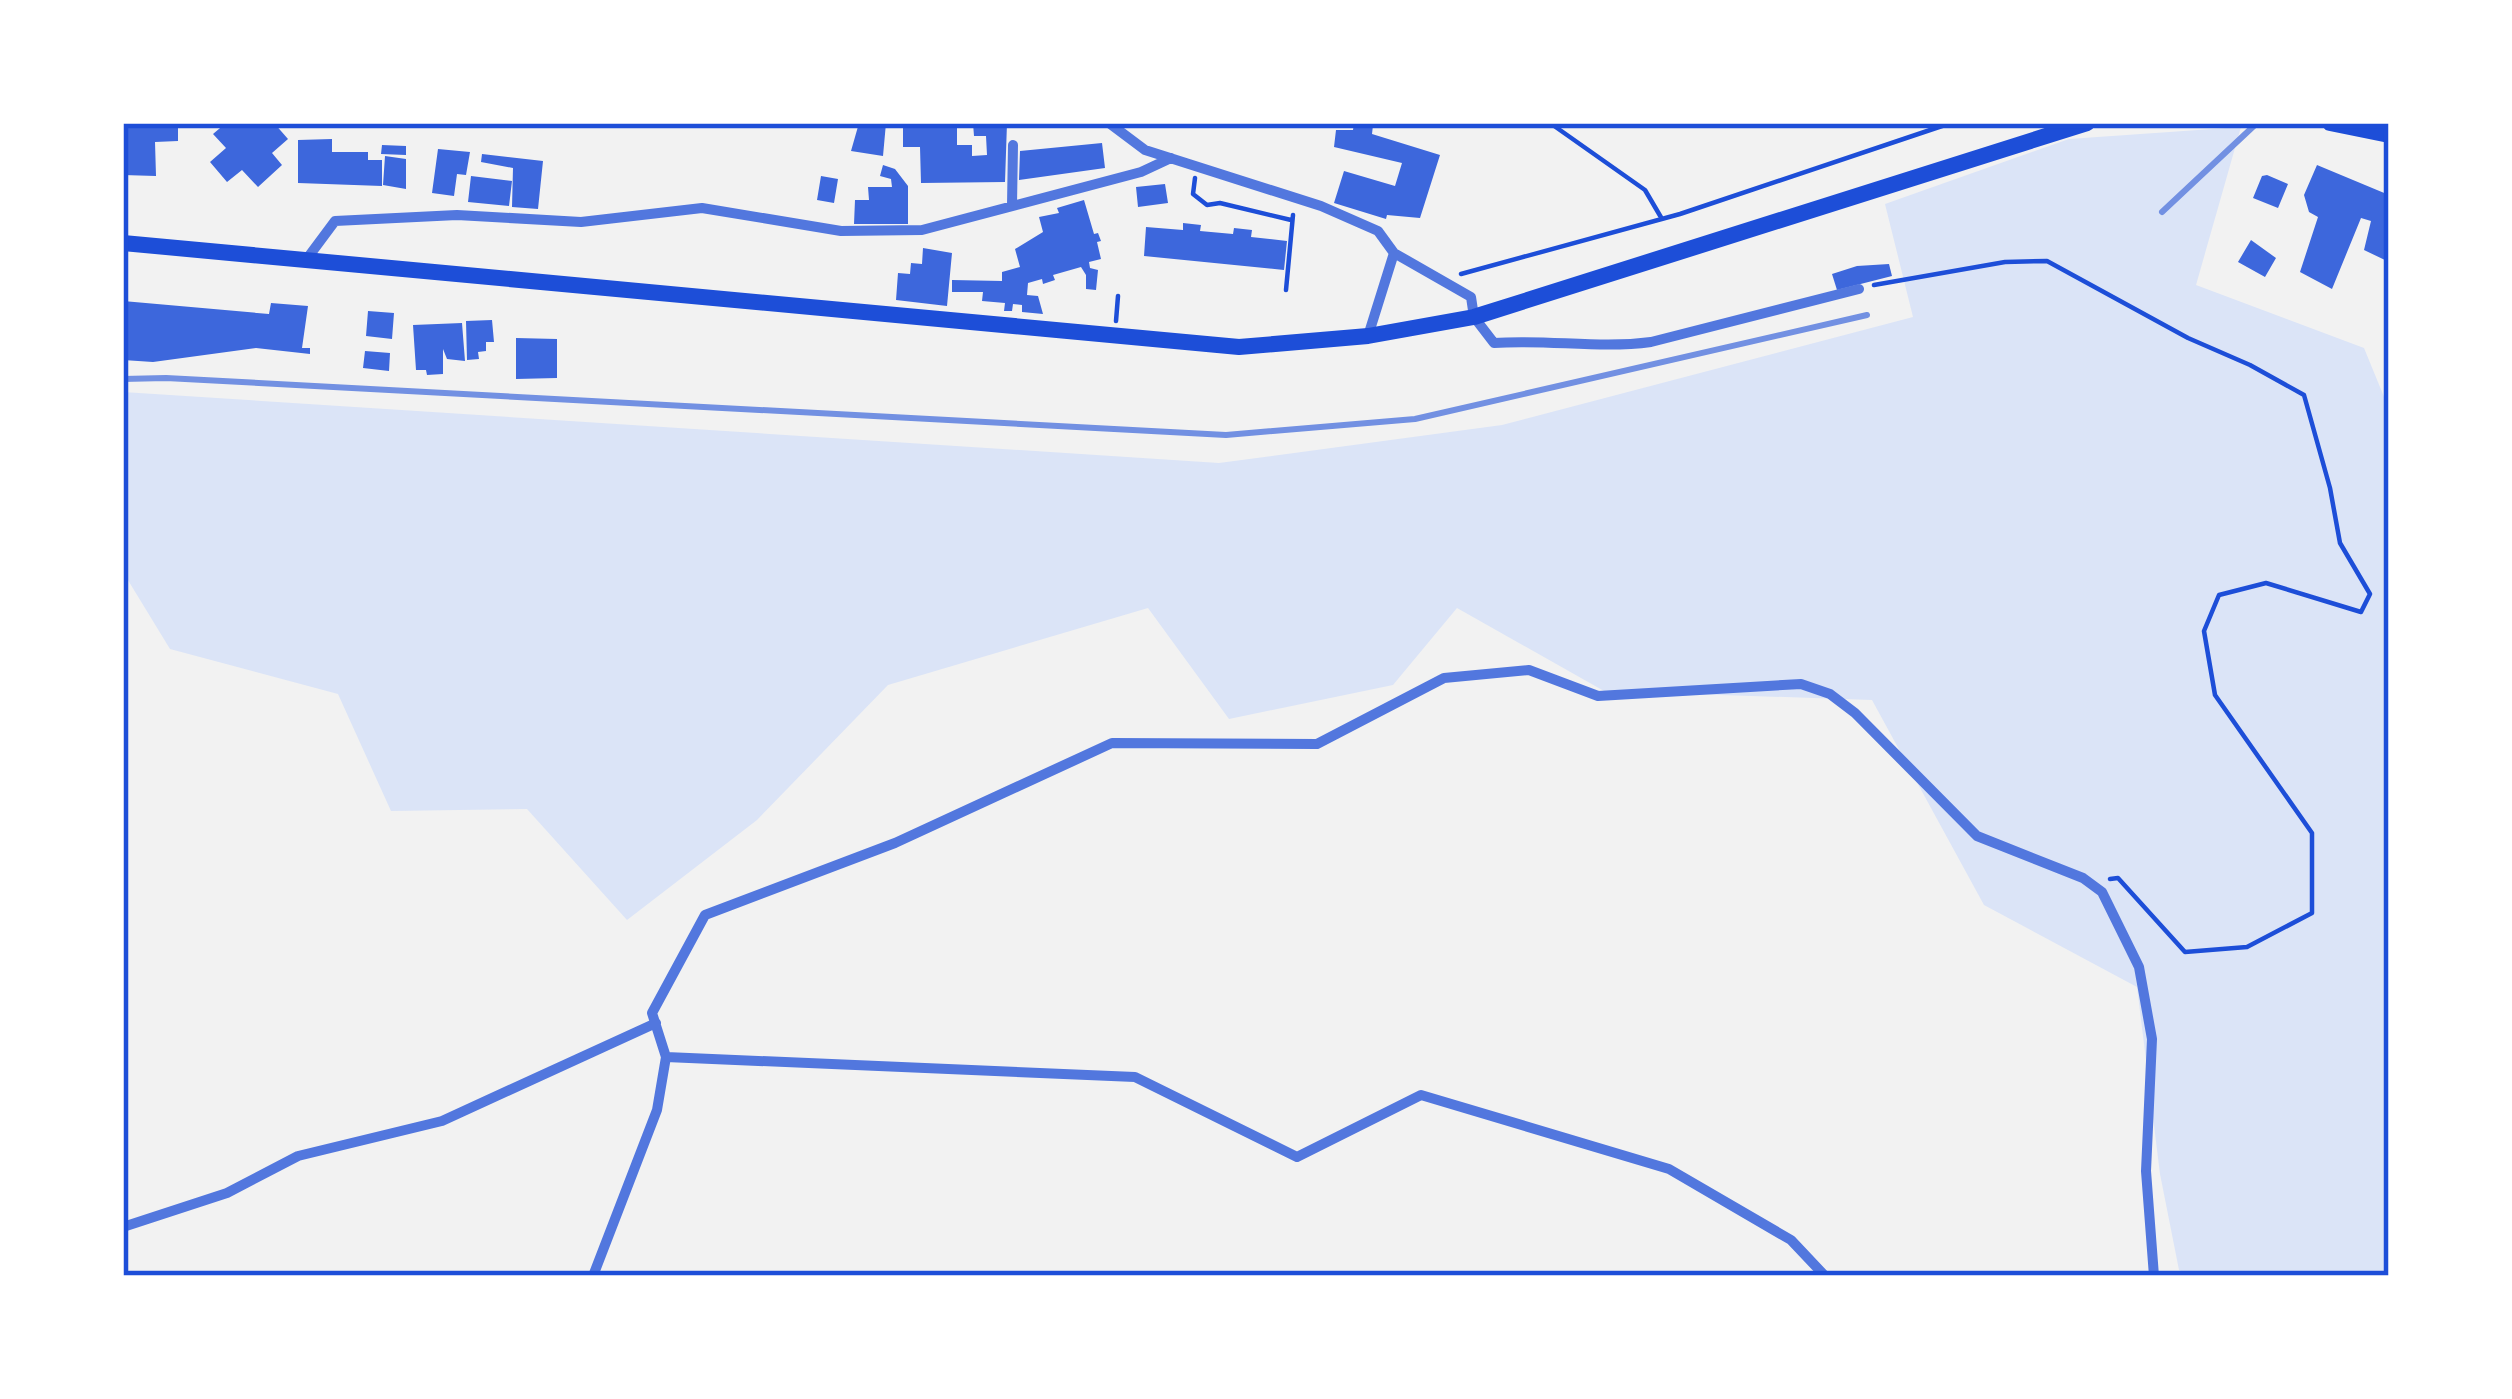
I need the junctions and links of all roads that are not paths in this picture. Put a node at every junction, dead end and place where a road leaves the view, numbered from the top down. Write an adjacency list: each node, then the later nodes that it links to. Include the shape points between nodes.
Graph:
1 (1108, 123): 6 (street, via 1145,151)
2 (2087, 123): 12 (main road)
3 (2330, 123): 4 (main road)
4 (2389, 135)
5 (1013, 145): 7 (street)
6 (1171, 158): 7 (street); 9 (street, via 1321,206 1378,231)
7 (1012, 205): 10 (street, via 922,230 841,232 702,208 581,222 457,215 335,221)
8 (123, 243): 10 (main road)
9 (1394, 253): 12 (street, via 1471,297); 13 (street)
10 (306, 260): 13 (main road, via 1196,346)
11 (1859, 289): 12 (street, via 1617,346 1494,343)
12 (1474, 317): 13 (main road)
13 (1368, 336)
14 (656, 1023): 15 (street); 16 (street, via 442,1121 298,1156 226,1193); 19 (street, via 652,1012 705,915 895,843 1112,743 1317,744 1444,678 1529,670 1598,697 1801,684 1855,713 1977,836 2102,892 2139,967 2152,1040 2146,1171)
15 (666, 1058): 17 (street, via 657,1110); 18 (street, via 1136,1077 1298,1156 1421,1095 1669,1169 1791,1240)
16 (123, 1227)
17 (593, 1276)
18 (1825, 1276)
19 (2154, 1276)

